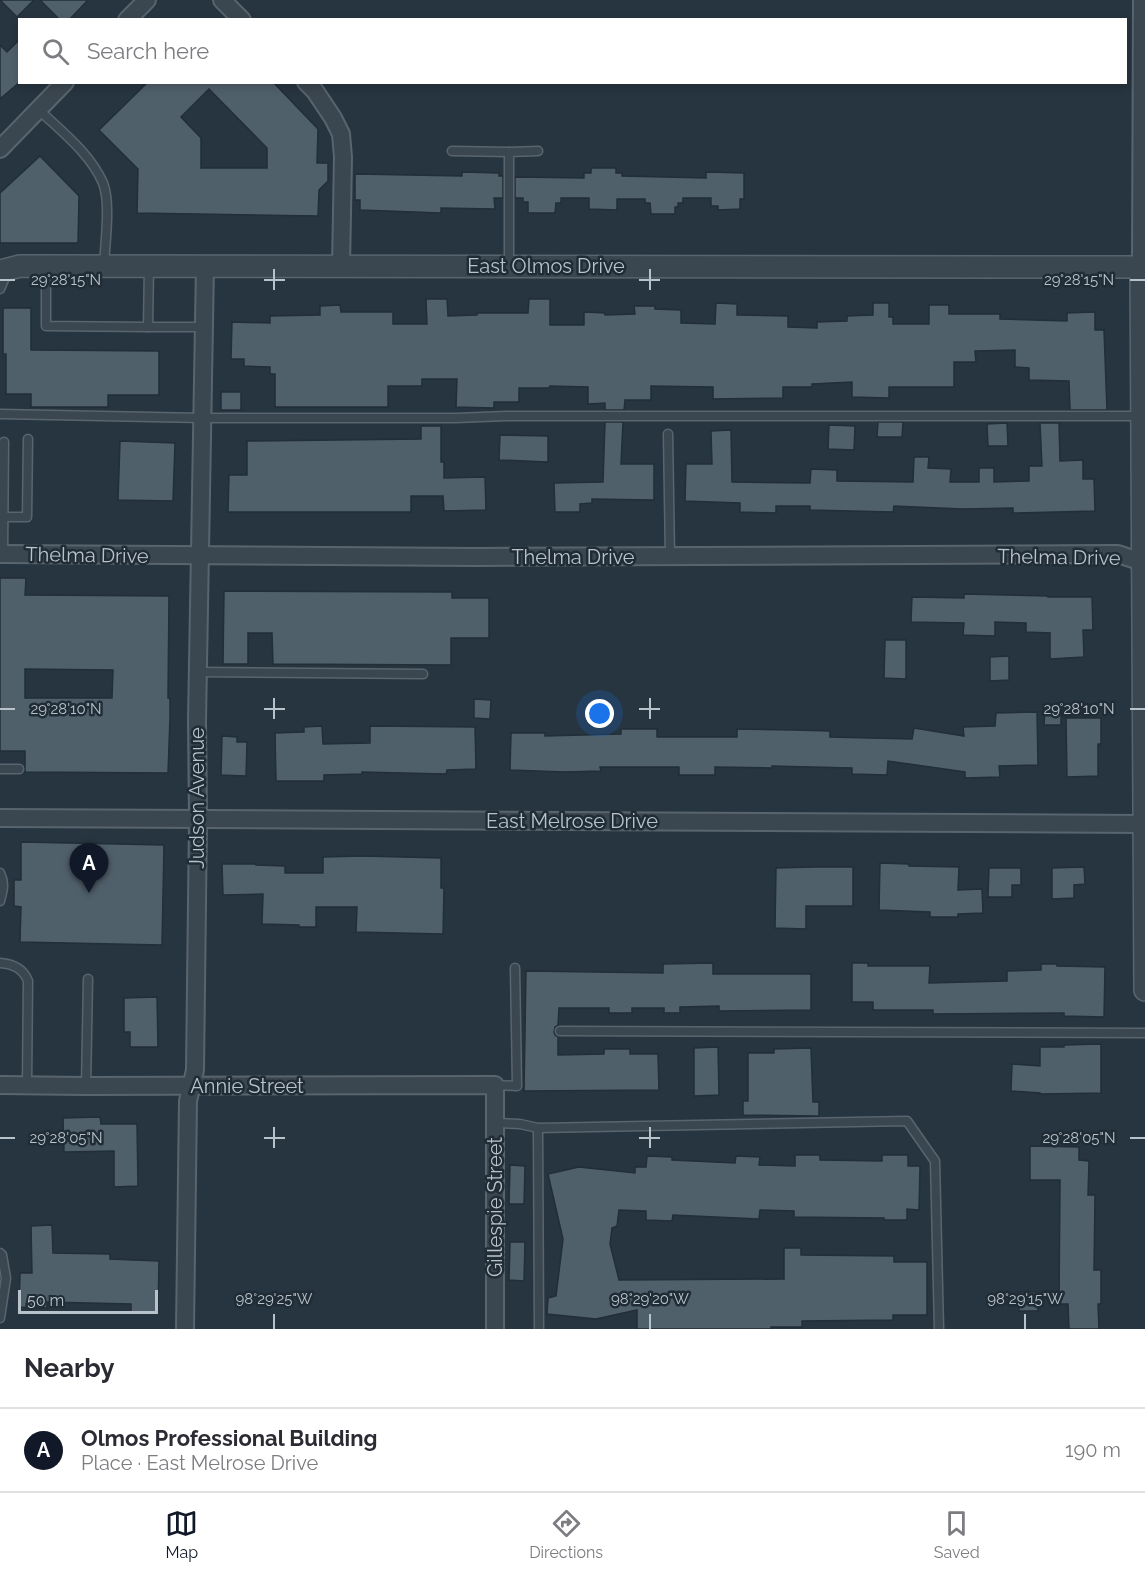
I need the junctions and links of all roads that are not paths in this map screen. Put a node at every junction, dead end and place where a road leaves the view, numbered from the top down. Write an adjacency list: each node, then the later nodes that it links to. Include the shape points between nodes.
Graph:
1 (147, 0): 4 (street)
2 (222, 0): 5 (street)
3 (1142, 0): 20 (street)
4 (130, 18)
5 (240, 18)
6 (64, 84): 8 (street)
7 (308, 84): 17 (street, via 341,134)
8 (39, 110): 9 (street); 14 (lane, via 86,156 103,183 107,209)
9 (0, 149)
10 (452, 151): 12 (lane)
11 (538, 151): 12 (lane)
12 (509, 152): 18 (lane)
13 (46, 266): 14 (street, East Olmos Drive); 19 (street, East Olmos Drive); 22 (lane, via 46,326)
14 (104, 266): 15 (street, East Olmos Drive)
15 (149, 266): 16 (street, East Olmos Drive); 22 (lane)
16 (205, 266): 17 (street, East Olmos Drive); 23 (street, Judson Avenue)
17 (341, 266): 18 (street, East Olmos Drive)
18 (509, 266): 20 (street, East Olmos Drive)
19 (7, 267): 21 (lane)
20 (1143, 267): 25 (street)
21 (0, 289)
22 (148, 327): 23 (lane)
23 (204, 327): 26 (street, Judson Avenue)
24 (0, 414): 26 (lane)
25 (1142, 417): 26 (lane); 34 (street)
26 (203, 418): 32 (street, Judson Avenue)
27 (668, 434): 33 (lane)
28 (28, 439): 30 (lane, via 27,517)
29 (4, 442): 30 (lane)
30 (2, 517): 31 (lane)
31 (2, 554): 32 (street, Thelma Drive)
32 (201, 556): 33 (street, Thelma Drive); 35 (street, Judson Avenue)
33 (670, 556): 34 (street, Thelma Drive, via 1118,554)
34 (1144, 563): 41 (street)
35 (198, 672): 36 (lane); 40 (street, Judson Avenue)
36 (423, 674)
37 (0, 769): 38 (lane)
38 (19, 769)
39 (0, 818): 40 (street, East Melrose Drive)
40 (198, 819): 41 (street, East Melrose Drive); 54 (street, Judson Avenue, via 195,1070)
41 (1143, 824): 47 (street)
42 (0, 873): 43 (lane)
43 (0, 901)
44 (0, 963): 51 (lane, via 19,968 28,981)
45 (515, 968): 52 (lane, via 516,1086)
46 (88, 979): 53 (lane)
47 (1145, 990)
48 (560, 1031): 49 (lane)
49 (1145, 1034)
50 (0, 1085): 51 (street, Annie Street)
51 (27, 1085): 53 (street, Annie Street)
52 (495, 1085): 54 (street, Annie Street); 55 (street, Gillespie Street)
53 (86, 1086): 54 (street, Annie Street)
54 (191, 1086): 59 (street, Judson Avenue)
55 (495, 1123): 56 (lane); 60 (street, Gillespie Street)
56 (538, 1128): 61 (lane); 62 (lane, via 907,1121 935,1161)
57 (0, 1253): 58 (lane, via 6,1278)
58 (0, 1318)
59 (185, 1329)
60 (495, 1329)
61 (539, 1329)
62 (939, 1329)

